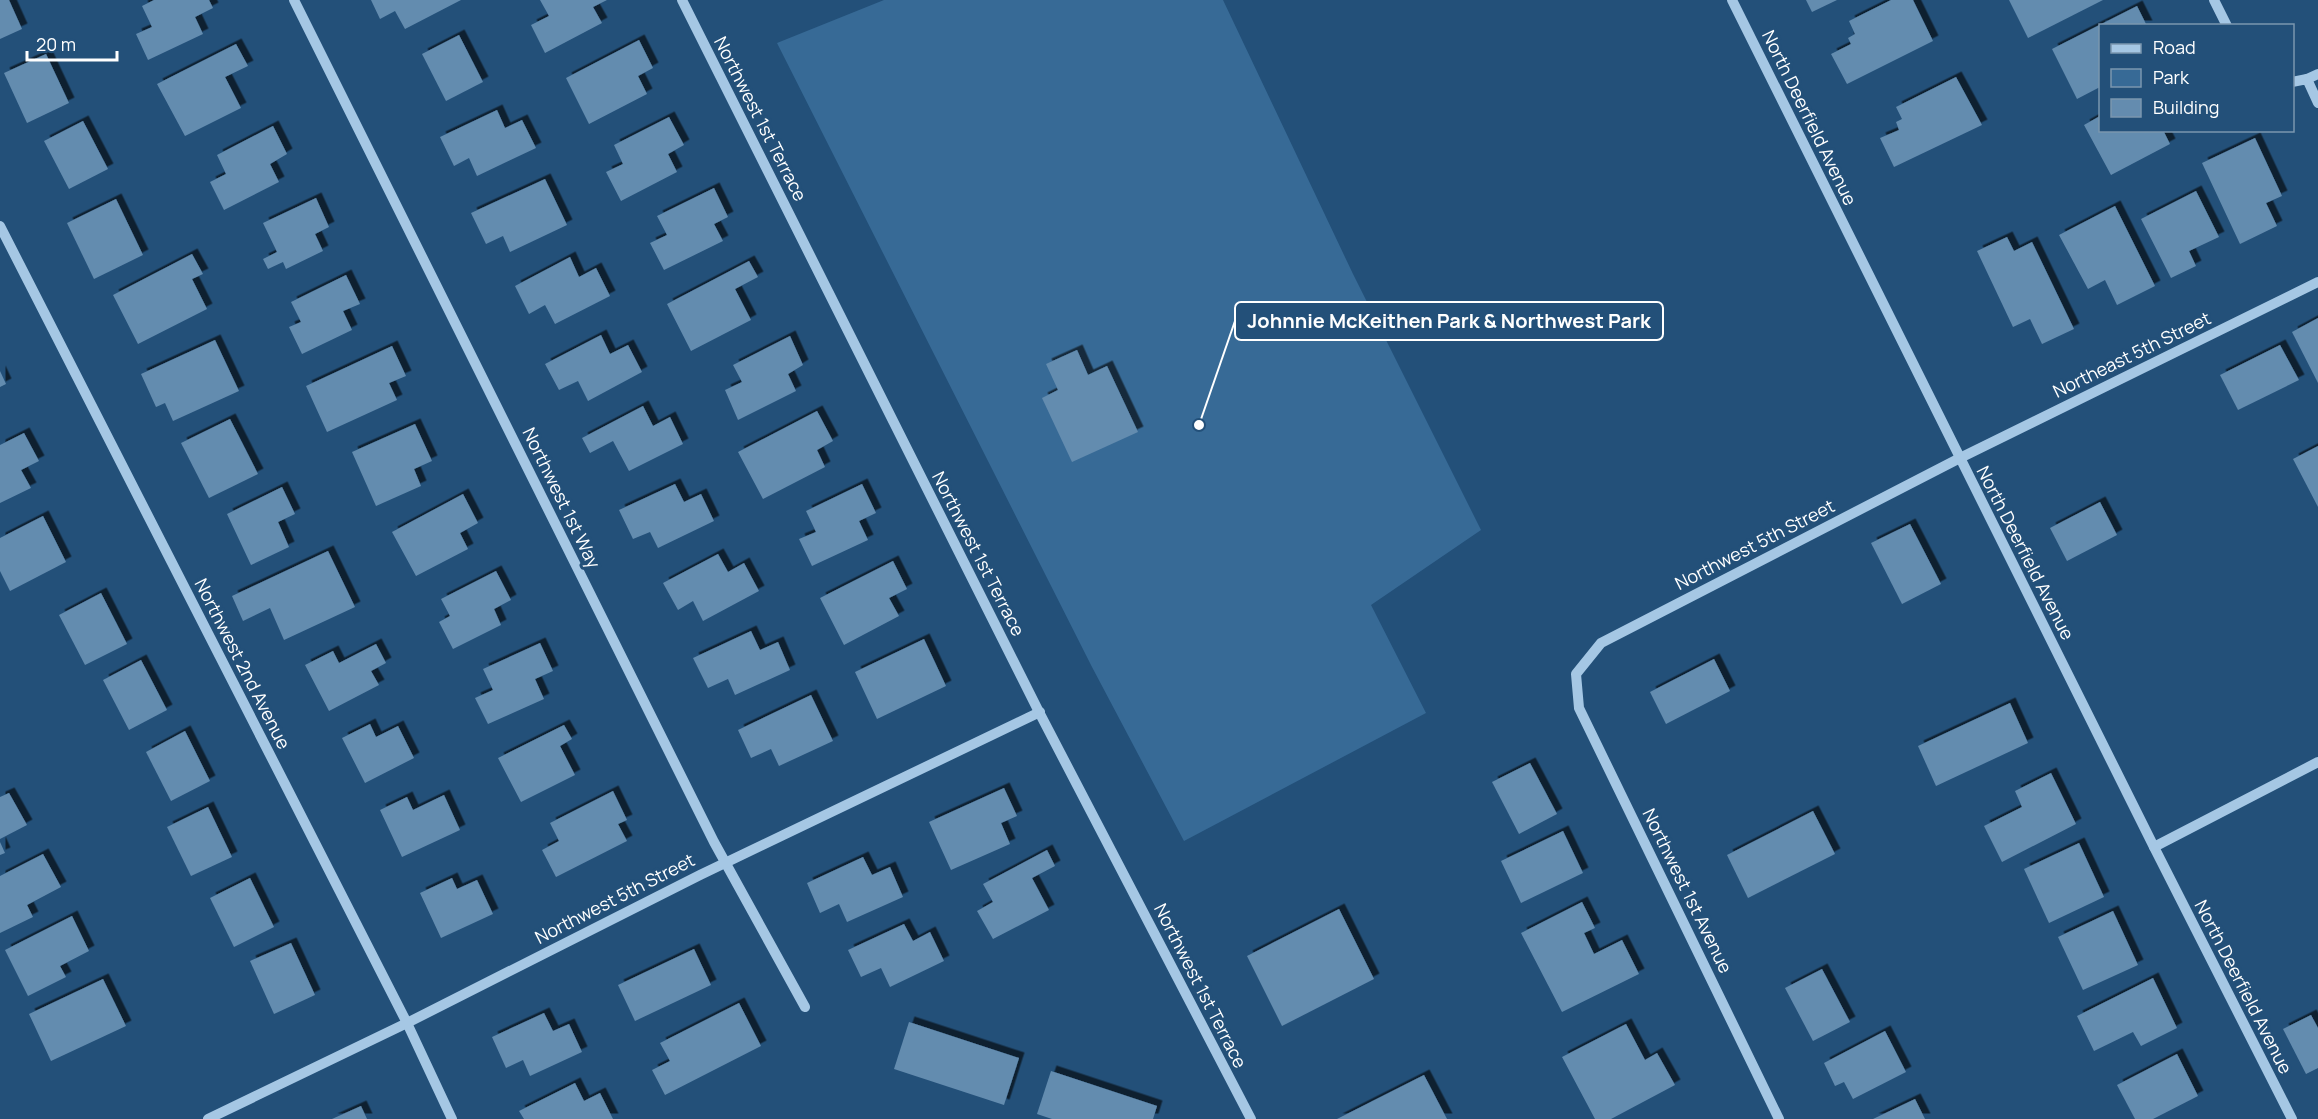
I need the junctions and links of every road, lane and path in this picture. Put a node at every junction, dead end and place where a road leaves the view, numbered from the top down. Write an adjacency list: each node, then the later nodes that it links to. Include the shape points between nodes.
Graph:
1 (294, 0): 17 (street, Northwest 1st Way)
2 (682, 0): 14 (street, Northwest 1st Terrace)
3 (1732, 0): 12 (street, North Deerfield Avenue)
4 (2214, 0): 5 (street)
5 (2226, 24)
6 (2318, 74): 7 (street)
7 (2307, 80): 8 (street); 9 (street)
8 (2294, 82)
9 (2318, 103)
10 (0, 226): 19 (street, Northwest 2nd Avenue)
11 (2318, 282): 12 (street, Northeast 5th Street)
12 (1960, 459): 13 (street, Northwest 5th Street, via 1601,643); 16 (street, North Deerfield Avenue)
13 (1576, 674): 23 (street, Northwest 1st Avenue, via 1579,708)
14 (1040, 712): 17 (street, Northwest 5th Street); 22 (street, Northwest 1st Terrace)
15 (2318, 762): 16 (street)
16 (2154, 846): 24 (street, North Deerfield Avenue)
17 (724, 863): 18 (street, Northwest 1st Way); 19 (street, Northwest 5th Street)
18 (805, 1007)
19 (407, 1023): 20 (street, Northwest 5th Street); 21 (street, Northwest 2nd Avenue)
20 (208, 1119)
21 (452, 1119)
22 (1251, 1119)
23 (1779, 1119)
24 (2292, 1119)

